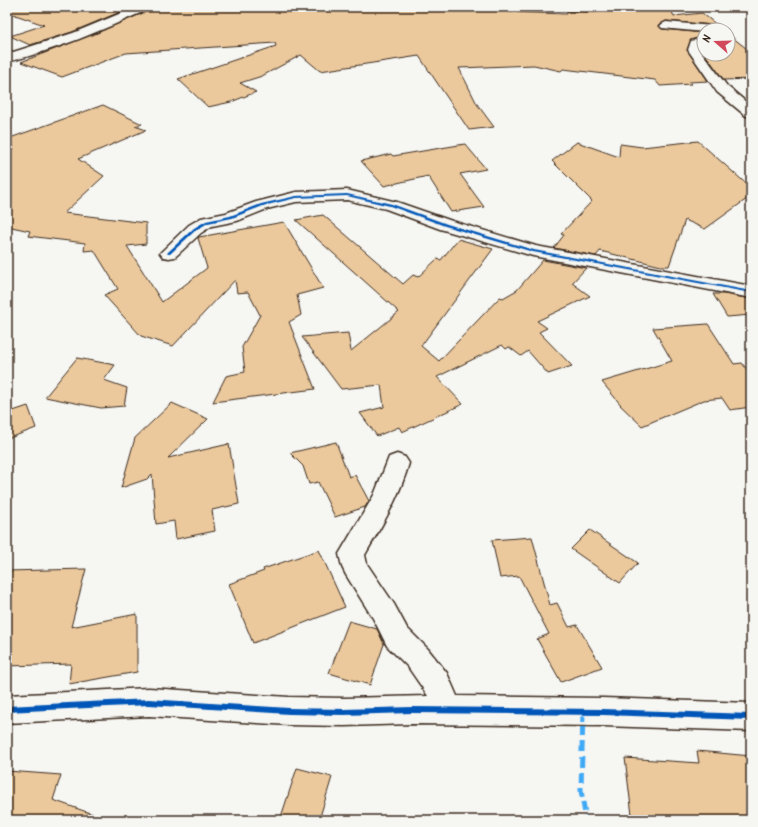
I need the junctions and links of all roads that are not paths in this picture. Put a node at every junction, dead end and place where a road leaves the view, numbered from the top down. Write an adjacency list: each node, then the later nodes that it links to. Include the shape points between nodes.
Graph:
1 (145, 7): 7 (street, via 53,46)
2 (666, 26): 3 (street)
3 (696, 28)
4 (696, 44): 6 (street)
5 (7, 46): 7 (street)
6 (696, 53)
7 (22, 54): 8 (street)
8 (7, 58)
9 (703, 62): 10 (street, via 722,89)
10 (751, 113)
11 (169, 254): 12 (street, via 207,222 231,217 262,205 296,198 348,195 391,205 446,225 533,251)
12 (751, 292)
13 (397, 463): 15 (street, via 384,499 352,554 354,567 384,612 397,637 418,658 437,683)
14 (7, 709): 15 (street, via 149,702 289,711)
15 (448, 710): 16 (street)
16 (751, 717)

